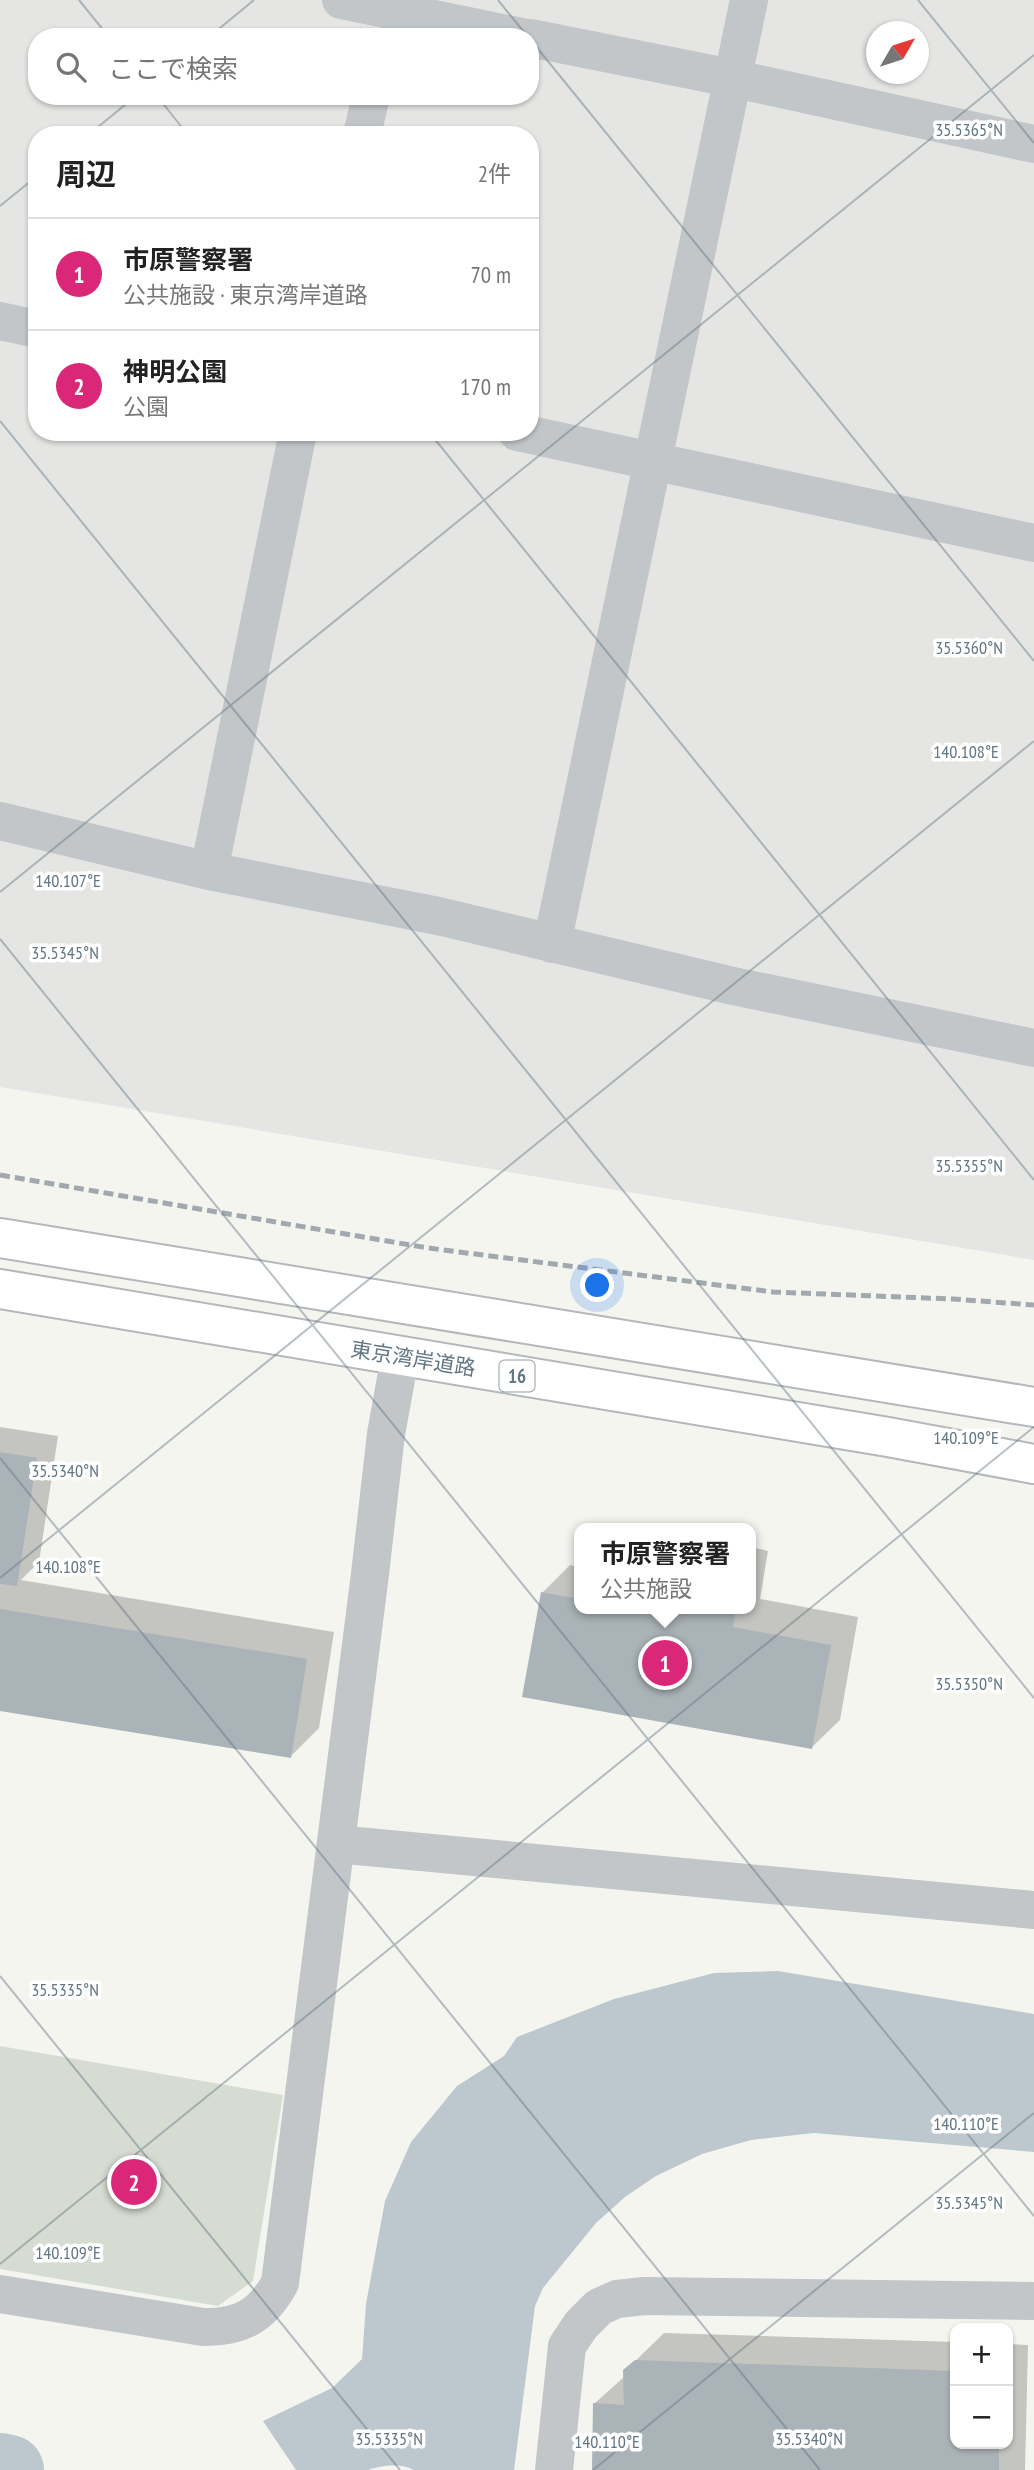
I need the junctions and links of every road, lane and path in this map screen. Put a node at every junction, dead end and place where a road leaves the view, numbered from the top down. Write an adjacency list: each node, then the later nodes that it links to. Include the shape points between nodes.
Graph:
1 (341, 0): 3 (street)
2 (749, 0): 6 (street)
3 (388, 16): 4 (street)
4 (465, 28)
5 (539, 40): 6 (street)
6 (731, 78): 9 (street); 14 (street)
7 (369, 105): 8 (street)
8 (364, 126)
9 (1034, 144)
10 (0, 321): 11 (street)
11 (28, 327)
12 (539, 437): 14 (street)
13 (296, 441): 17 (street)
14 (652, 461): 15 (street); 18 (street)
15 (1034, 543)
16 (0, 821): 17 (street)
17 (209, 871): 18 (street, via 438,916)
18 (552, 944): 19 (street)
19 (1034, 1048)
20 (0, 1238): 23 (highway)
21 (0, 1289): 22 (highway, 東京湾岸道路 / 16)
22 (400, 1357): 24 (highway, 東京湾岸道路 / 16); 25 (street, via 386,1434)
23 (1034, 1408)
24 (1034, 1464)
25 (336, 1844): 26 (street); 27 (street, via 280,2283 273,2296 237,2324 203,2328)
26 (1034, 1910)
27 (0, 2294)
28 (1034, 2301): 29 (street, via 617,2299 599,2306 567,2346)
29 (554, 2470)

